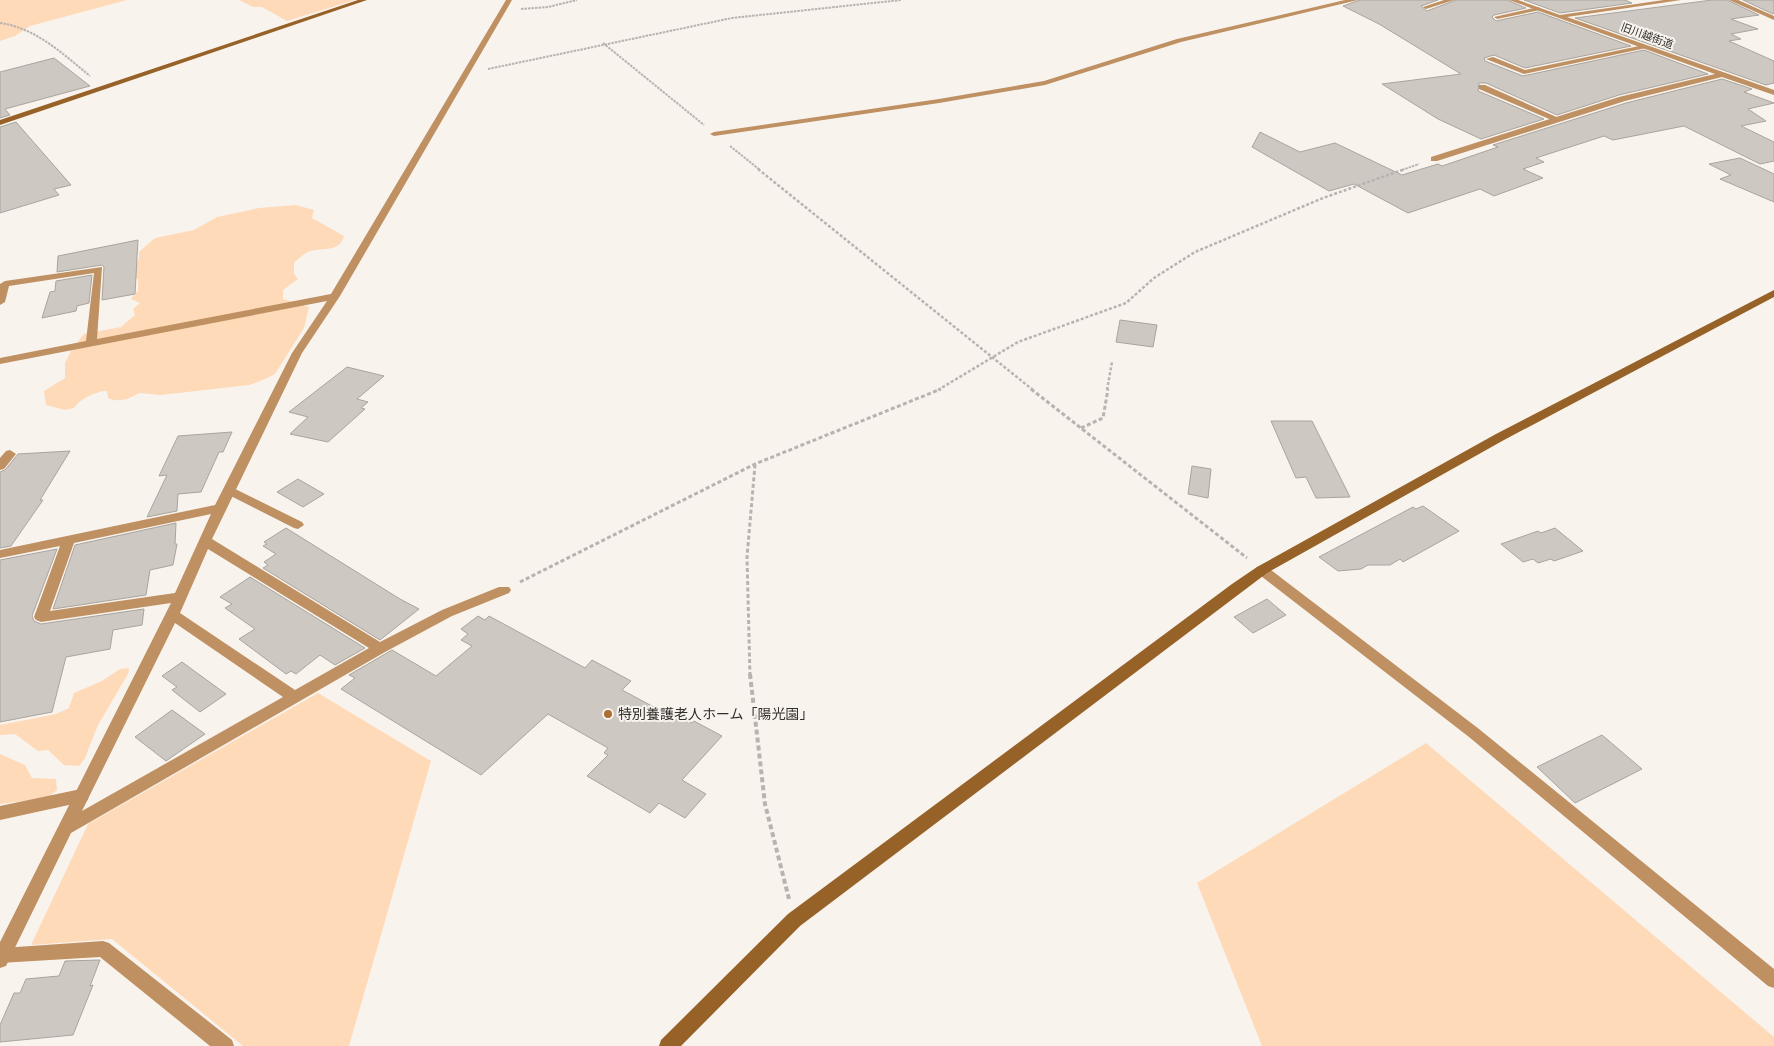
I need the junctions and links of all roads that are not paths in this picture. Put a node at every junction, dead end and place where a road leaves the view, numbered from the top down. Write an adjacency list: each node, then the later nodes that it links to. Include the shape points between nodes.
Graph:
1 (364, 0): 20 (street)
2 (509, 0): 24 (street)
3 (1355, 0): 21 (street, via 1179,40 1045,82)
4 (1451, 0): 9 (street)
5 (1512, 0): 10 (street, 旧川越街道)
6 (1667, 0): 7 (street); 12 (street)
7 (1678, 0)
8 (1732, 0): 13 (street)
9 (1426, 7)
10 (1538, 9): 11 (street); 12 (street, 旧川越街道)
11 (1497, 17)
12 (1560, 17): 14 (street, 旧川越街道)
13 (1774, 18)
14 (1644, 47): 15 (street, via 1524,72); 16 (street, 旧川越街道)
15 (1490, 59)
16 (1721, 75): 18 (street, 旧川越街道); 19 (street)
17 (1482, 87): 19 (street)
18 (1774, 93)
19 (1557, 119): 22 (street)
20 (0, 123)
21 (714, 134)
22 (1434, 159)
23 (1774, 292): 36 (street, via 1508,432)
24 (335, 296): 26 (street); 30 (street, via 297,353)
25 (0, 302): 26 (street, via 5,284 99,269)
26 (91, 343): 27 (street)
27 (0, 361)
28 (10, 454): 29 (street)
29 (0, 466)
30 (229, 490): 31 (street); 32 (street)
31 (220, 508): 33 (street); 34 (street)
32 (298, 525)
33 (68, 541): 35 (street); 38 (street, via 41,617)
34 (207, 542): 38 (street); 40 (street)
35 (0, 554)
36 (1262, 570): 46 (street, via 1474,733); 48 (street, via 794,920)
37 (504, 590): 40 (street, via 447,613)
38 (180, 597): 39 (street)
39 (172, 615): 41 (street); 42 (street)
40 (380, 648): 41 (street)
41 (294, 697): 44 (street)
42 (81, 796): 43 (street); 44 (street)
43 (0, 813)
44 (65, 829): 45 (street)
45 (1, 958): 47 (street, via 103,948)
46 (1774, 980)
47 (225, 1046)
48 (668, 1046)

